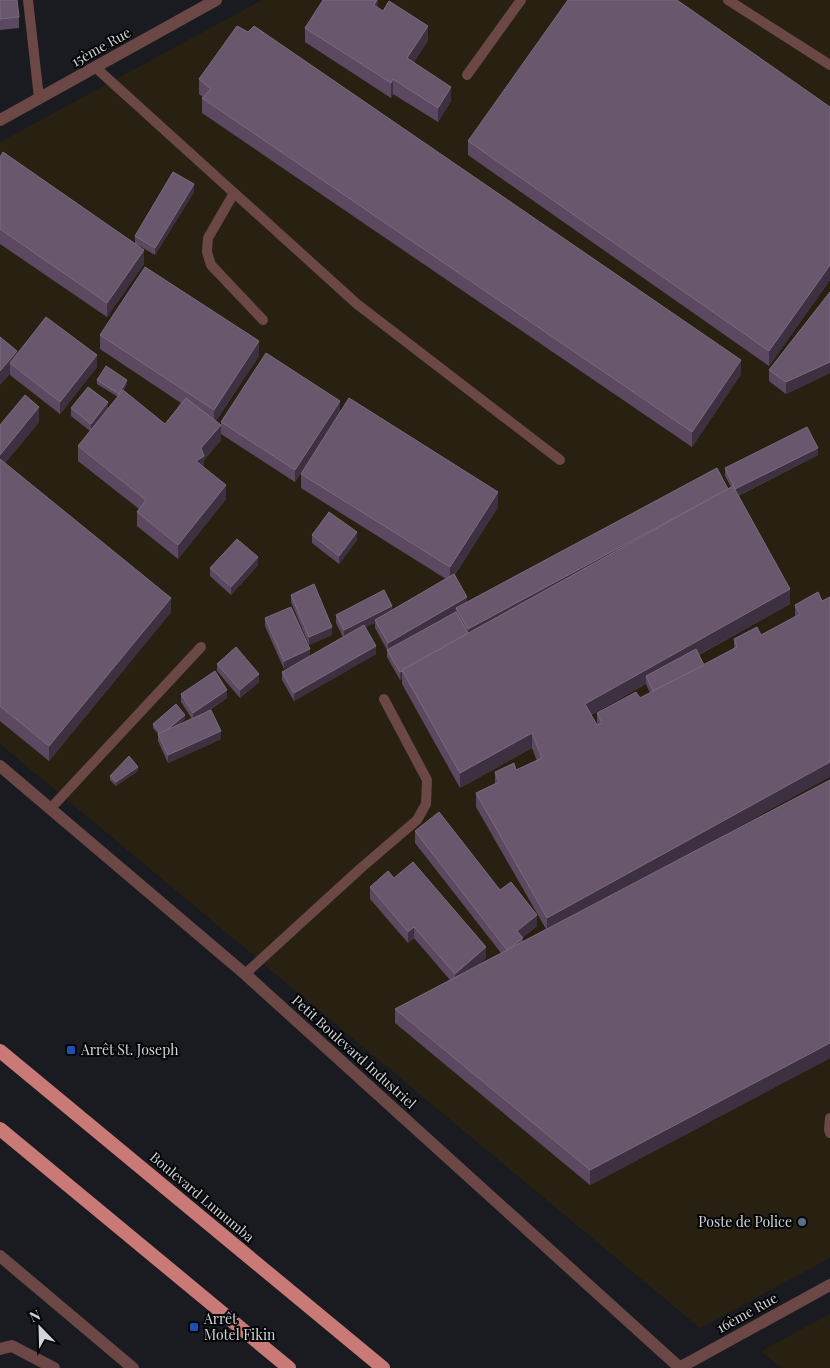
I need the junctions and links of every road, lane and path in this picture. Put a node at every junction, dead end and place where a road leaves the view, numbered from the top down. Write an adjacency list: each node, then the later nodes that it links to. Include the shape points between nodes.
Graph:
1 (28, 0): 8 (lane)
2 (216, 0): 6 (street, 15ème Rue)
3 (521, 0): 7 (lane)
4 (728, 0): 5 (lane)
5 (830, 65)
6 (95, 67): 8 (street, 15ème Rue); 10 (lane)
7 (467, 75)
8 (39, 98): 9 (street, 15ème Rue)
9 (0, 120)
10 (234, 193): 11 (lane, via 208,238 207,252 211,264); 12 (lane, via 357,304)
11 (263, 320)
12 (560, 460)
13 (202, 647): 16 (lane)
14 (384, 699): 17 (lane, via 427,780 426,804 417,820)
15 (0, 766): 16 (street, Petit Boulevard Industriel)
16 (51, 808): 17 (street, Petit Boulevard Industriel)
17 (245, 974): 29 (street, Petit Boulevard Industriel)
18 (0, 1051): 28 (highway, Boulevard Lumumba)
19 (830, 1118): 21 (lane)
20 (0, 1129): 27 (highway)
21 (830, 1133)
22 (0, 1256): 26 (street)
23 (830, 1285): 29 (street, 16ème Rue)
24 (0, 1348): 25 (street, via 12,1346)
25 (54, 1368)
26 (133, 1368)
27 (289, 1368)
28 (384, 1368)
29 (680, 1368)

